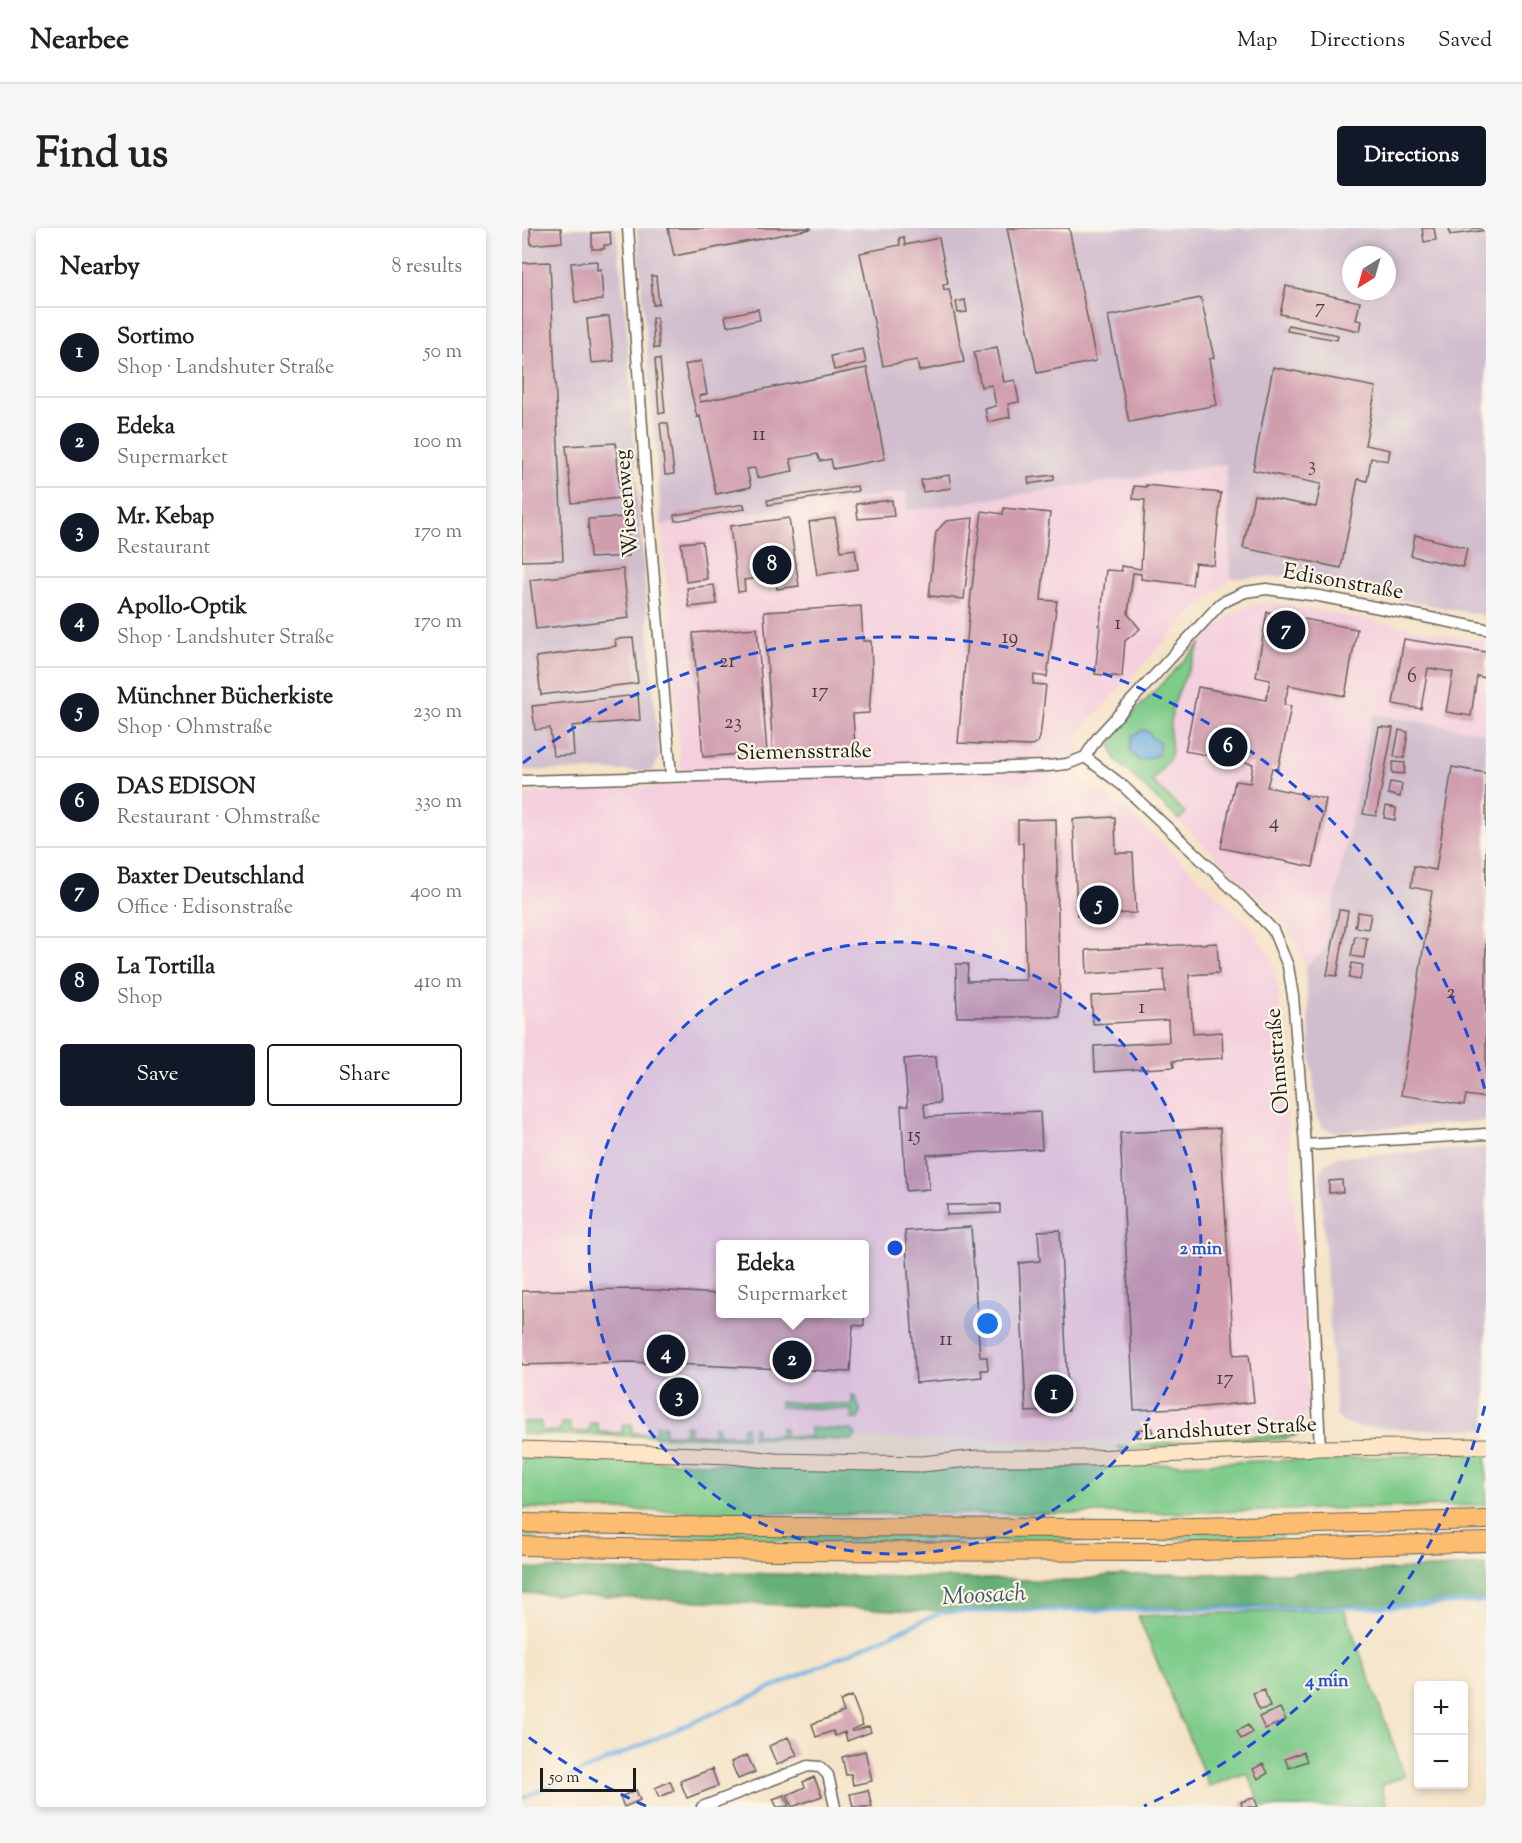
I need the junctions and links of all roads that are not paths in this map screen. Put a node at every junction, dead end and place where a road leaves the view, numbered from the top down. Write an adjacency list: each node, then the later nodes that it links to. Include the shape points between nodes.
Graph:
1 (628, 228): 4 (street, Wiesenweg)
2 (1486, 629): 3 (street, Edisonstraße, via 1319,596 1266,590 1245,592 1221,603 1098,736)
3 (1085, 757): 4 (street, Siemensstraße, via 1048,766); 7 (street, Ohmstraße, via 1122,785 1273,930 1292,986)
4 (671, 776): 5 (street, Siemensstraße)
5 (522, 781)
6 (1486, 1134): 7 (street)
7 (1305, 1145): 9 (street, Ohmstraße)
8 (1486, 1446): 9 (main road, Landshuter Straße)
9 (1320, 1448): 10 (main road, Landshuter Straße, via 1169,1456 977,1458 922,1464)
10 (522, 1449)
11 (1486, 1520): 12 (highway, via 1150,1528)
12 (522, 1523)
13 (1486, 1542): 14 (highway, via 1170,1552)
14 (522, 1546)
15 (702, 1807): 16 (street, via 808,1766 820,1767 828,1775)
16 (835, 1807)

